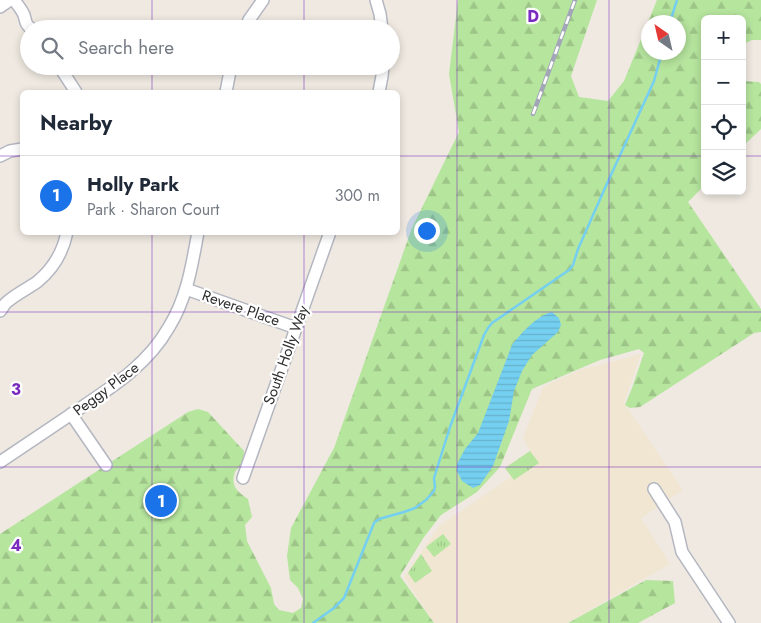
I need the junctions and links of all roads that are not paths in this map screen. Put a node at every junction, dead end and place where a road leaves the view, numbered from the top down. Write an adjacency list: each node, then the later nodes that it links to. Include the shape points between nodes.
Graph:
1 (10, 0): 5 (street)
2 (14, 0): 6 (street, via 24,14)
3 (262, 0): 7 (street)
4 (376, 0): 8 (street)
5 (0, 7)
6 (24, 20)
7 (249, 20)
8 (381, 20)
9 (65, 75): 12 (street)
10 (229, 75): 13 (street)
11 (382, 75): 14 (street)
12 (75, 90)
13 (226, 90)
14 (379, 90)
15 (20, 148): 16 (street)
16 (0, 156)
17 (66, 235): 21 (street, via 58,258 48,272)
18 (197, 235): 20 (street, Peggy Place)
19 (329, 235): 22 (street, South Holly Way)
20 (186, 289): 22 (street, Revere Place); 23 (street, Peggy Place, via 170,327 154,350 117,384)
21 (2, 306)
22 (296, 328): 26 (street, South Holly Way)
23 (71, 414): 24 (street, Peggy Place); 25 (street)
24 (0, 462)
25 (106, 464)
26 (243, 478)
27 (654, 489): 28 (street, via 675,522 682,552)
28 (730, 623)

